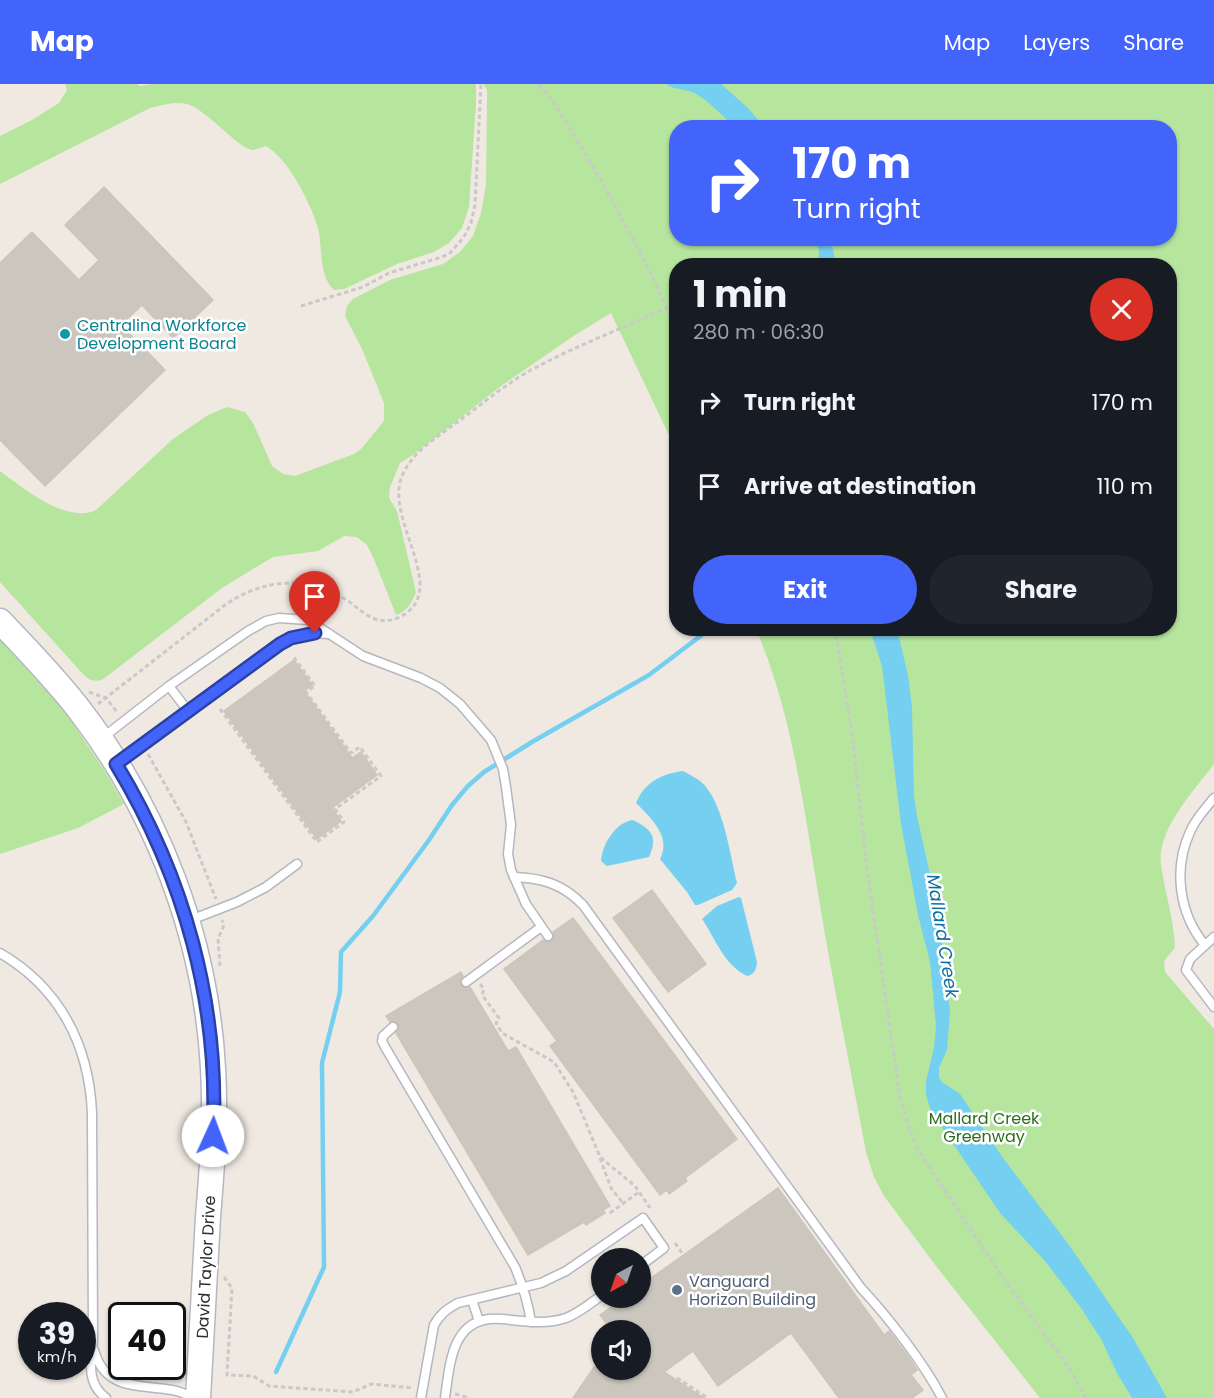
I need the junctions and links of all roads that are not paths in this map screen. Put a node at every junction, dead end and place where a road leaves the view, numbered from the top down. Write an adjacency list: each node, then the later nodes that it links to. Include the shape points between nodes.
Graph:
1 (0, 621): 5 (street, David Taylor Drive, via 54,679)
2 (329, 634): 3 (lane, via 308,620 266,621); 4 (lane, via 302,634 280,644); 9 (lane, via 363,656 440,688 460,704 491,740 503,769 511,825 508,854)
3 (169, 686): 4 (lane); 5 (lane)
4 (188, 711): 6 (lane)
5 (100, 739): 6 (street, David Taylor Drive)
6 (116, 764): 10 (street, David Taylor Drive, via 152,828)
7 (1214, 798): 14 (lane, via 1190,830 1180,872 1184,907)
8 (297, 864): 10 (lane, via 266,887)
9 (514, 877): 11 (lane); 34 (lane, via 551,883 582,905)
10 (187, 921): 33 (street, David Taylor Drive, via 205,997 214,1091)
11 (541, 927): 12 (lane); 16 (lane)
12 (548, 936)
13 (1214, 937): 14 (lane)
14 (1205, 945): 17 (lane, via 1190,959 1186,970)
15 (0, 952): 24 (lane, via 50,994 67,1019 86,1065 92,1113)
16 (466, 982)
17 (1214, 1007)
18 (393, 1027): 22 (lane, via 383,1035 385,1047)
19 (599, 1248): 21 (lane, via 643,1218 664,1248)
20 (591, 1254): 22 (lane, via 566,1271)
21 (651, 1258)
22 (524, 1287): 23 (lane); 27 (lane)
23 (472, 1300): 26 (lane); 30 (lane, via 448,1308 434,1325)
24 (93, 1302)
25 (591, 1302): 27 (lane, via 568,1317)
26 (479, 1321): 27 (lane); 31 (lane, via 460,1336 453,1348)
27 (531, 1322)
28 (96, 1350): 33 (lane, via 108,1373 121,1383 174,1390)
29 (93, 1380): 32 (lane)
30 (422, 1394)
31 (445, 1395)
32 (106, 1398)
33 (196, 1398)
34 (942, 1398)

